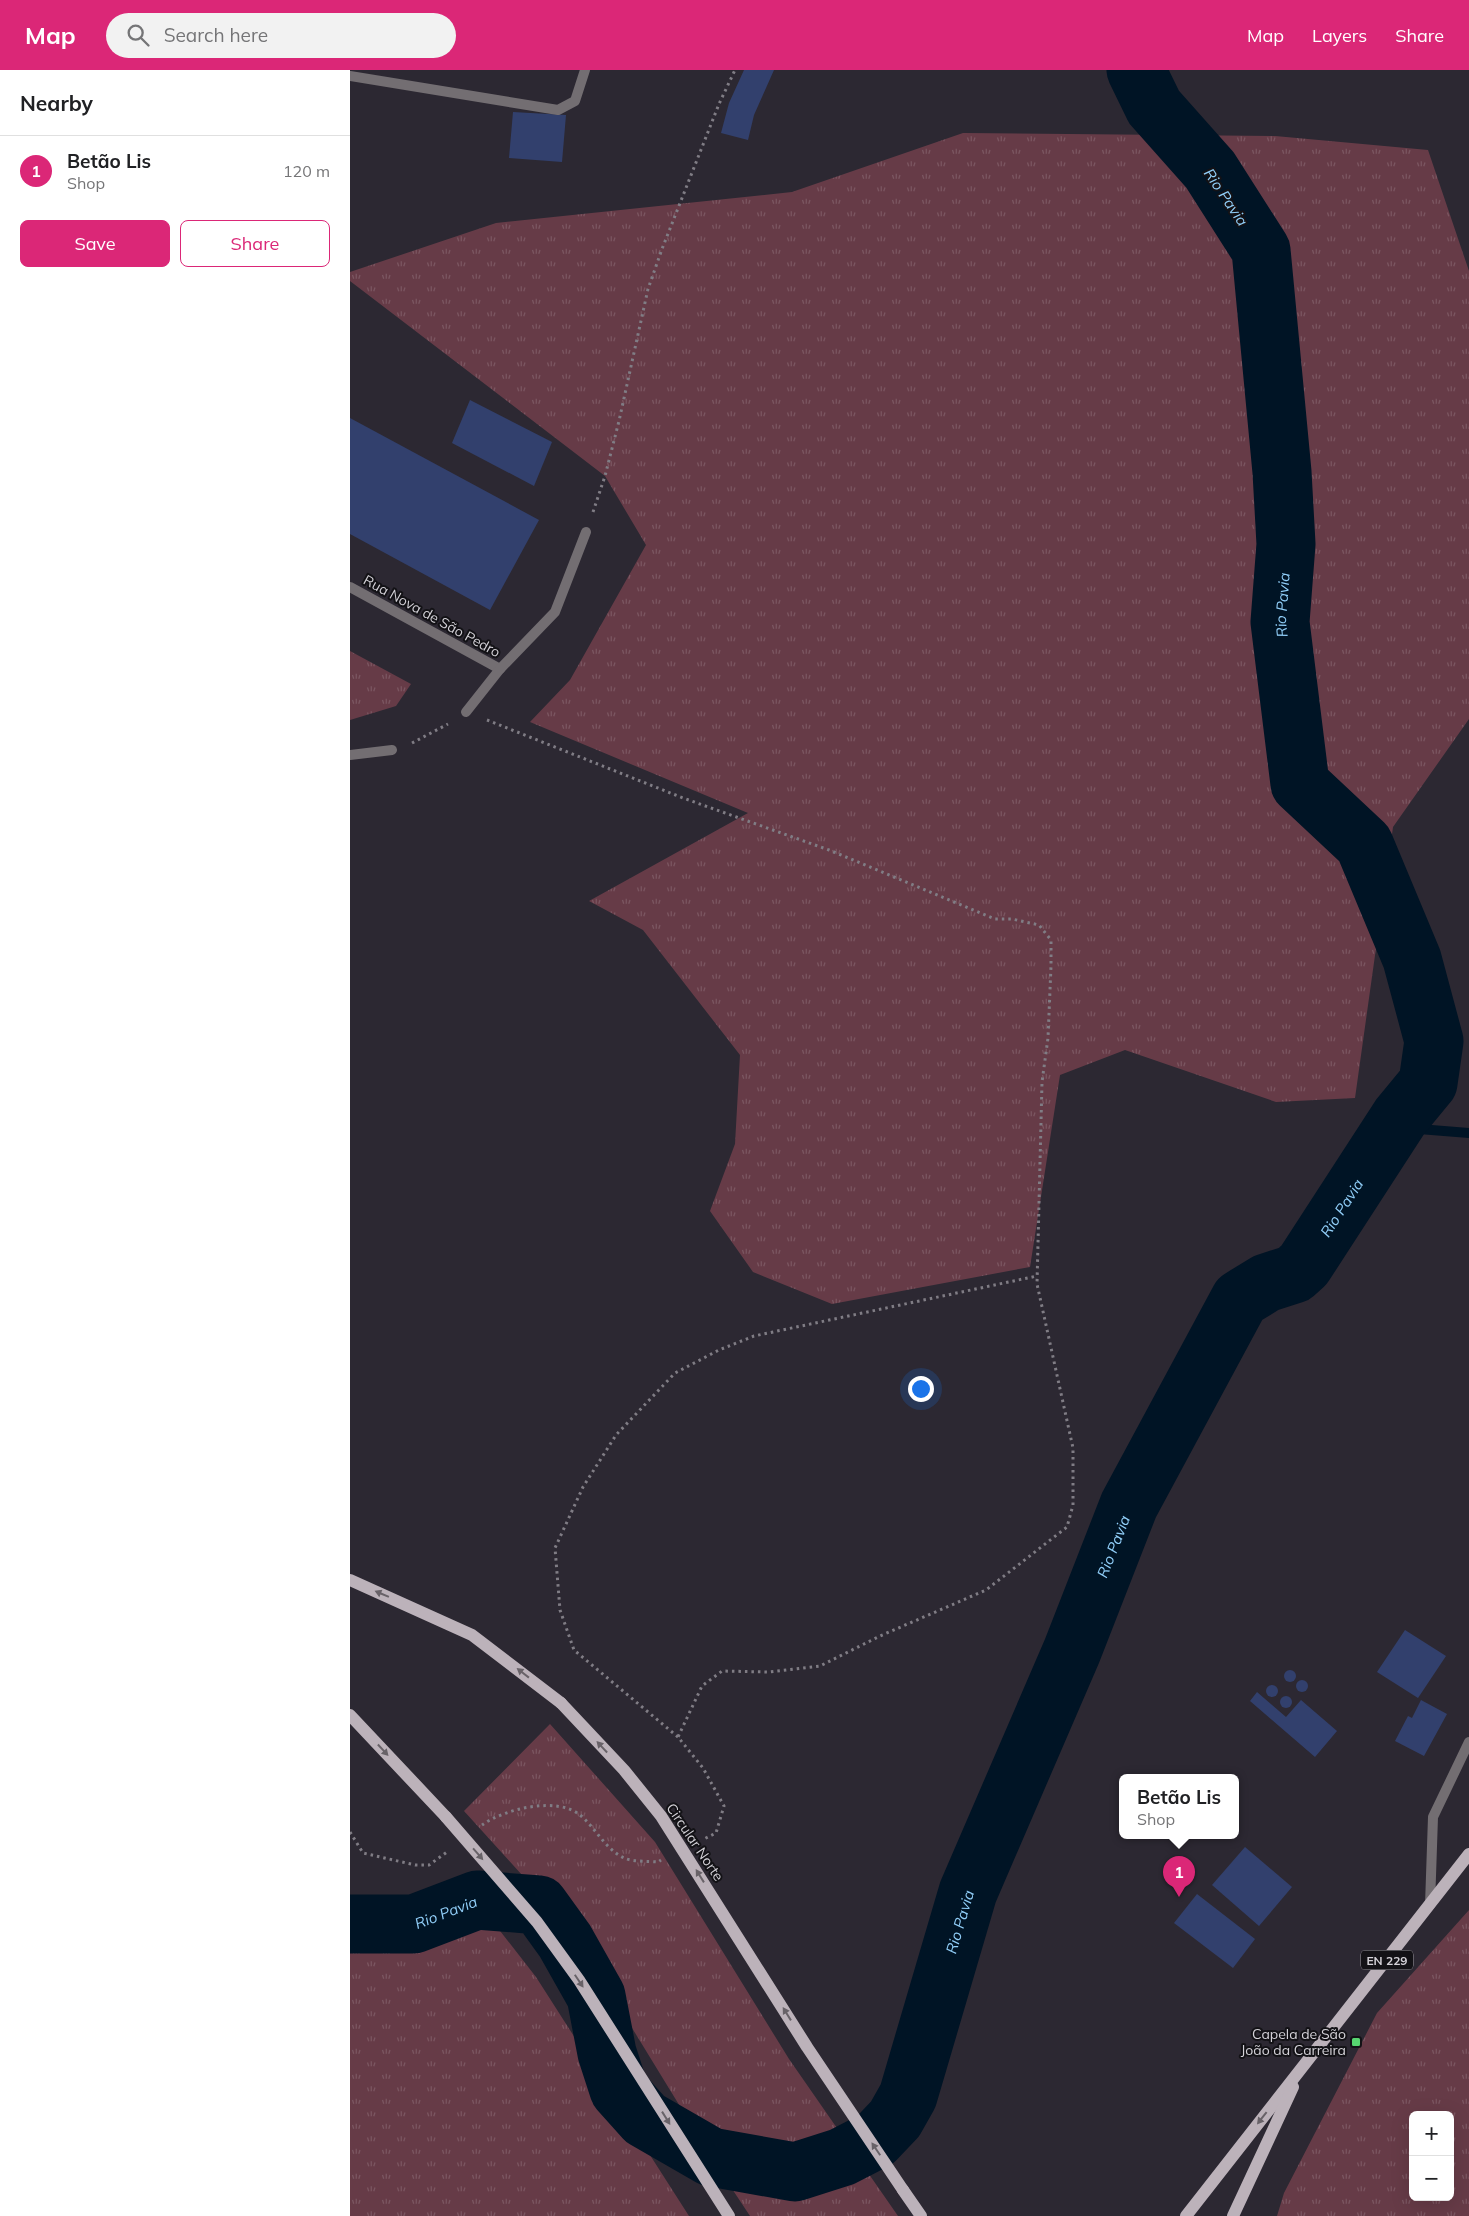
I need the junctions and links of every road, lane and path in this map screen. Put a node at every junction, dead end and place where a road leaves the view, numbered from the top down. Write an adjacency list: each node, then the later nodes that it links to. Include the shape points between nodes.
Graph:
1 (585, 70): 3 (street, via 575,101 558,110)
2 (735, 70): 4 (path, via 648,289 610,458)
3 (350, 76)
4 (586, 532): 6 (street, via 555,612)
5 (350, 587): 6 (street, Rua Nova de São Pedro)
6 (500, 669): 7 (street)
7 (466, 712): 8 (path, via 426,737); 10 (path, via 682,798 829,850 995,919 1039,924 1051,940 1051,966 1048,1038 1042,1082)
8 (392, 750): 9 (street)
9 (350, 755)
10 (1037, 1276): 13 (path, via 1073,1448 1073,1505 1067,1527 986,1590 820,1666 768,1672 722,1671 702,1686); 13 (path, via 754,1336 675,1373 616,1435 583,1487 555,1548 560,1610 574,1650)
11 (350, 1580): 24 (main road, Circular Norte, one-way to 11, bridge, via 807,2047 661,1816 624,1770 561,1703 472,1635)
12 (350, 1714): 23 (main road, one-way to 23, bridge, via 446,1817 537,1922 578,1980)
13 (678, 1737): 17 (path, via 703,1768 724,1806 716,1833)
14 (1469, 1742): 21 (street, via 1433,1817)
15 (478, 1828): 20 (path, via 505,1813 557,1804 579,1814 624,1859 658,1862)
16 (350, 1832): 18 (path, via 363,1853 415,1865 429,1865)
17 (699, 1842)
18 (450, 1849)
19 (1469, 1854): 21 (main road, EN 229)
20 (666, 1858)
21 (1430, 1905): 22 (main road, EN 229)
22 (1303, 2066): 25 (main road, EN 229, one-way to 25); 26 (main road, EN 229)
23 (729, 2216)
24 (921, 2216)
25 (1186, 2216)
26 (1233, 2216)

